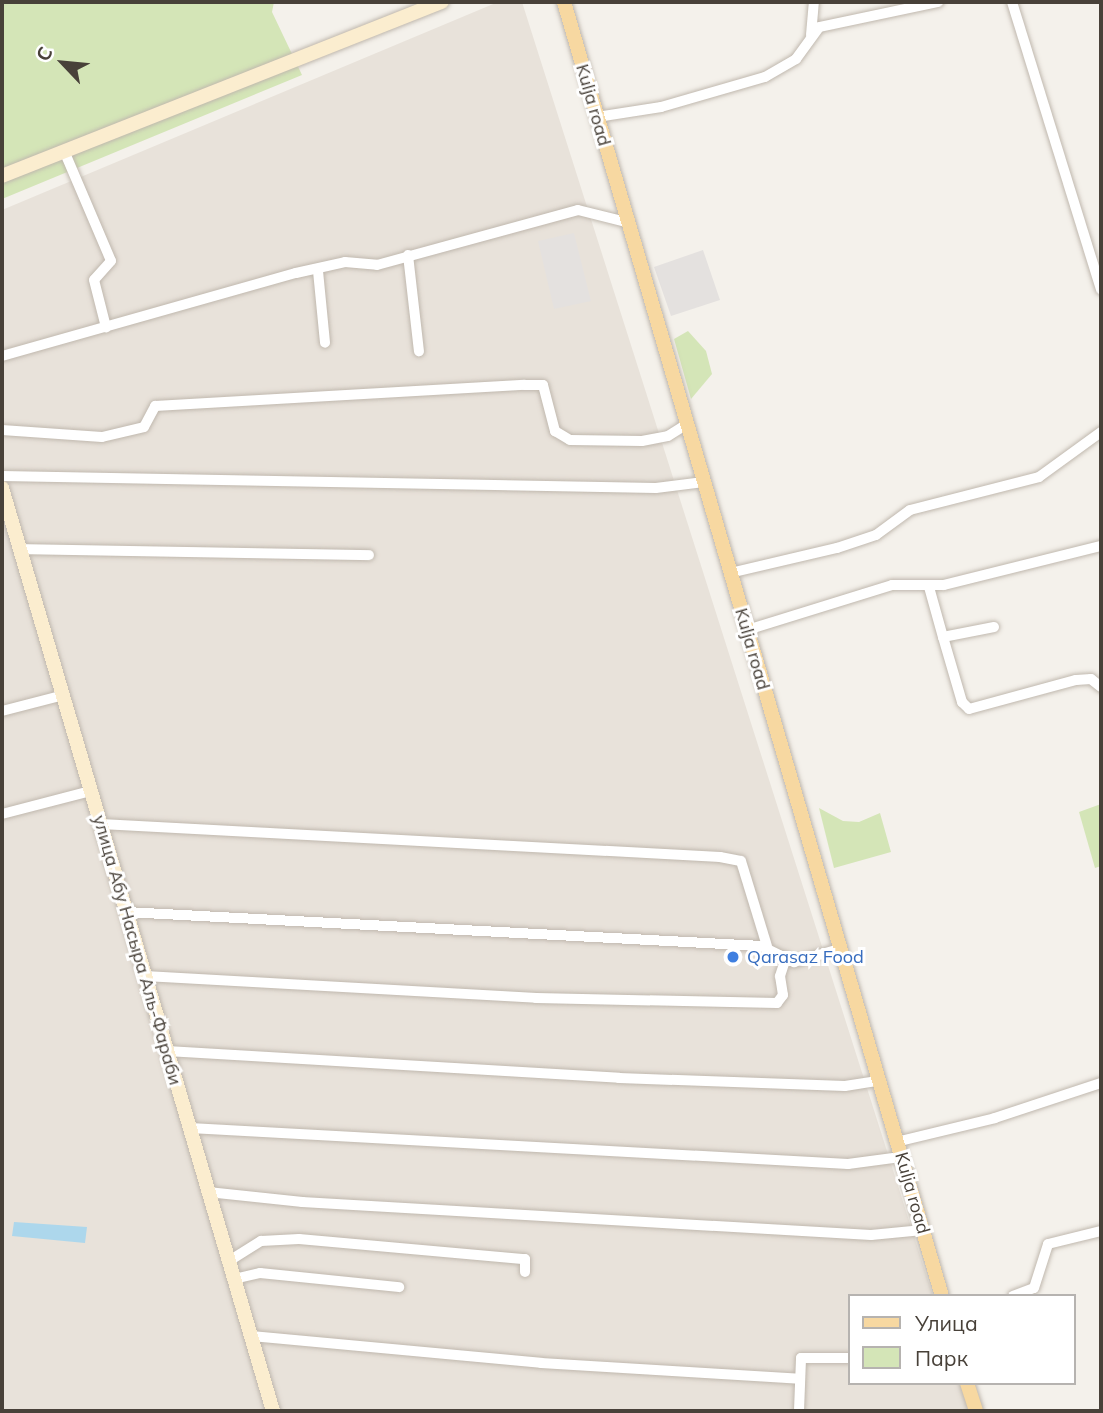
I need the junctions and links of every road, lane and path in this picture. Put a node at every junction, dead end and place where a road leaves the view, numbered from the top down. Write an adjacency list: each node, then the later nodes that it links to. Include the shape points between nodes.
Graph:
1 (442, 2): 8 (street)
2 (564, 2): 7 (main road, Kulja road)
3 (814, 2): 6 (street)
4 (938, 2): 6 (street, via 831,24)
5 (1012, 2): 13 (street)
6 (811, 35): 7 (street, via 782,71 661,107)
7 (597, 117): 10 (main road, Kulja road)
8 (65, 153): 9 (street); 14 (street, via 111,261 94,280)
9 (2, 176)
10 (626, 222): 11 (street, via 578,210); 18 (main road, Kulja road)
11 (408, 255): 12 (street); 16 (street)
12 (318, 271): 14 (street, via 296,273); 15 (street)
13 (1101, 290)
14 (106, 327): 17 (street)
15 (325, 343)
16 (419, 351)
17 (2, 356)
18 (687, 424): 19 (street, via 668,436 642,441 570,440 555,431 543,386 524,385 155,406 144,427 102,437); 22 (main road, Kulja road)
19 (2, 430)
20 (1101, 432): 27 (street, via 1039,477 910,510 876,535 836,548)
21 (2, 476): 22 (street, via 656,488)
22 (704, 482): 27 (main road, Kulja road)
23 (2, 488): 25 (street, улица Абу Насыра Аль-Фараби)
24 (1101, 547): 28 (street)
25 (20, 550): 26 (street); 33 (street, улица Абу Насыра Аль-Фараби)
26 (369, 555)
27 (730, 573): 30 (main road, Kulja road)
28 (929, 587): 30 (street, via 892,585); 31 (street)
29 (994, 627): 31 (street)
30 (747, 630): 40 (main road, Kulja road)
31 (943, 636): 32 (street, via 962,702 969,709 1076,680 1091,679)
32 (1101, 687)
33 (64, 695): 34 (street); 35 (street, улица Абу Насыра Аль-Фараби)
34 (2, 711)
35 (91, 791): 36 (street); 37 (street, улица Абу Насыра Аль-Фараби)
36 (2, 814)
37 (101, 824): 38 (street, улица Абу Насыра Аль-Фараби); 39 (street, via 720,857 741,861)
38 (126, 912): 39 (street); 42 (street, улица Абу Насыра Аль-Фараби)
39 (767, 946): 41 (street)
40 (840, 949): 41 (street, via 804,962); 44 (main road, Kulja road)
41 (786, 957): 42 (street, via 780,976 783,995 777,1003 536,998)
42 (145, 976): 43 (street, улица Абу Насыра Аль-Фараби)
43 (167, 1051): 44 (street, via 619,1078 845,1086); 46 (street, улица Абу Насыра Аль-Фараби)
44 (878, 1081): 47 (main road, Kulja road)
45 (1101, 1083): 47 (street, via 995,1118)
46 (190, 1128): 48 (street, via 848,1164); 49 (street, улица Абу Насыра Аль-Фараби)
47 (897, 1142): 48 (main road, Kulja road)
48 (901, 1157): 50 (main road, Kulja road)
49 (208, 1192): 50 (street, via 871,1236); 52 (street, улица Абу Насыра Аль-Фараби)
50 (923, 1230): 56 (main road, Kulja road)
51 (1101, 1231): 57 (street, via 1048,1244 1034,1288)
52 (229, 1261): 53 (street, via 261,1241 299,1238 525,1259); 54 (street, улица Абу Насыра Аль-Фараби)
53 (525, 1272)
54 (234, 1279): 55 (street, via 260,1273); 58 (street, улица Абу Насыра Аль-Фараби)
55 (399, 1287)
56 (941, 1294)
57 (1018, 1294)
58 (251, 1336): 60 (street, via 541,1363); 62 (street, улица Абу Насыра Аль-Фараби)
59 (848, 1358): 60 (street, via 810,1354 801,1358)
60 (800, 1379): 63 (street)
61 (968, 1385): 64 (main road)
62 (273, 1411)
63 (799, 1411)
64 (976, 1411)

